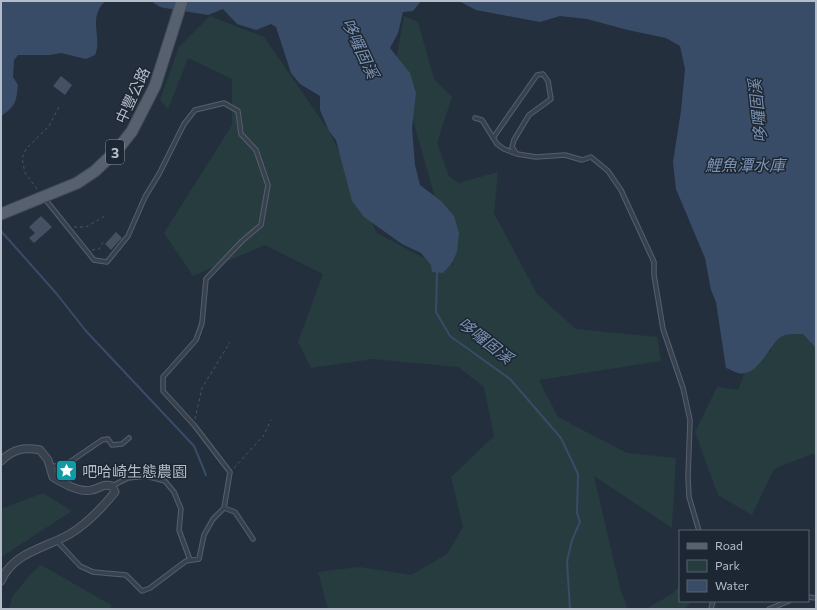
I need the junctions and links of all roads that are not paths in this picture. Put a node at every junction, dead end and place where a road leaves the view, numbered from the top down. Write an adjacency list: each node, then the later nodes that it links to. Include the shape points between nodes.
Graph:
1 (182, 1): 5 (main road, 中豐公路 / 3, via 155,86 132,131 95,171 77,183)
2 (475, 118): 3 (lane, via 482,120)
3 (493, 138): 4 (lane, via 504,149); 4 (lane, via 537,75 543,74 548,81 551,99 529,115 514,140 512,147)
4 (517, 154): 12 (lane, via 536,157 566,155 582,160 591,157 608,171 621,190 654,262 662,329 684,388 690,420 689,497)
5 (44, 197): 6 (main road, 中豐公路 / 3); 11 (lane, via 94,260 107,262 128,236 145,197 194,110 224,103 238,111 241,134 256,150 268,185 261,225 206,279 202,323 196,340 163,378 163,391 194,425 230,472)
6 (1, 214)
7 (129, 438): 9 (lane, via 122,444 112,445 108,439 102,440 64,466)
8 (1, 461): 9 (street, via 8,454 26,448 40,450 48,460)
9 (49, 466): 10 (street, via 53,477 70,487 90,491 106,484)
10 (112, 486): 14 (street, via 115,492 100,511 70,534); 15 (lane, via 128,478 146,476 166,481 181,509 179,530)
11 (224, 508): 13 (lane, via 234,512); 15 (lane, via 213,519 204,536 199,559)
12 (699, 530)
13 (253, 539)
14 (57, 540): 15 (lane, via 80,566 93,572 126,574 142,591 150,588 186,560); 16 (street, via 19,558)
15 (190, 560)
16 (1, 581)
17 (787, 602): 18 (lane)
18 (769, 609)

